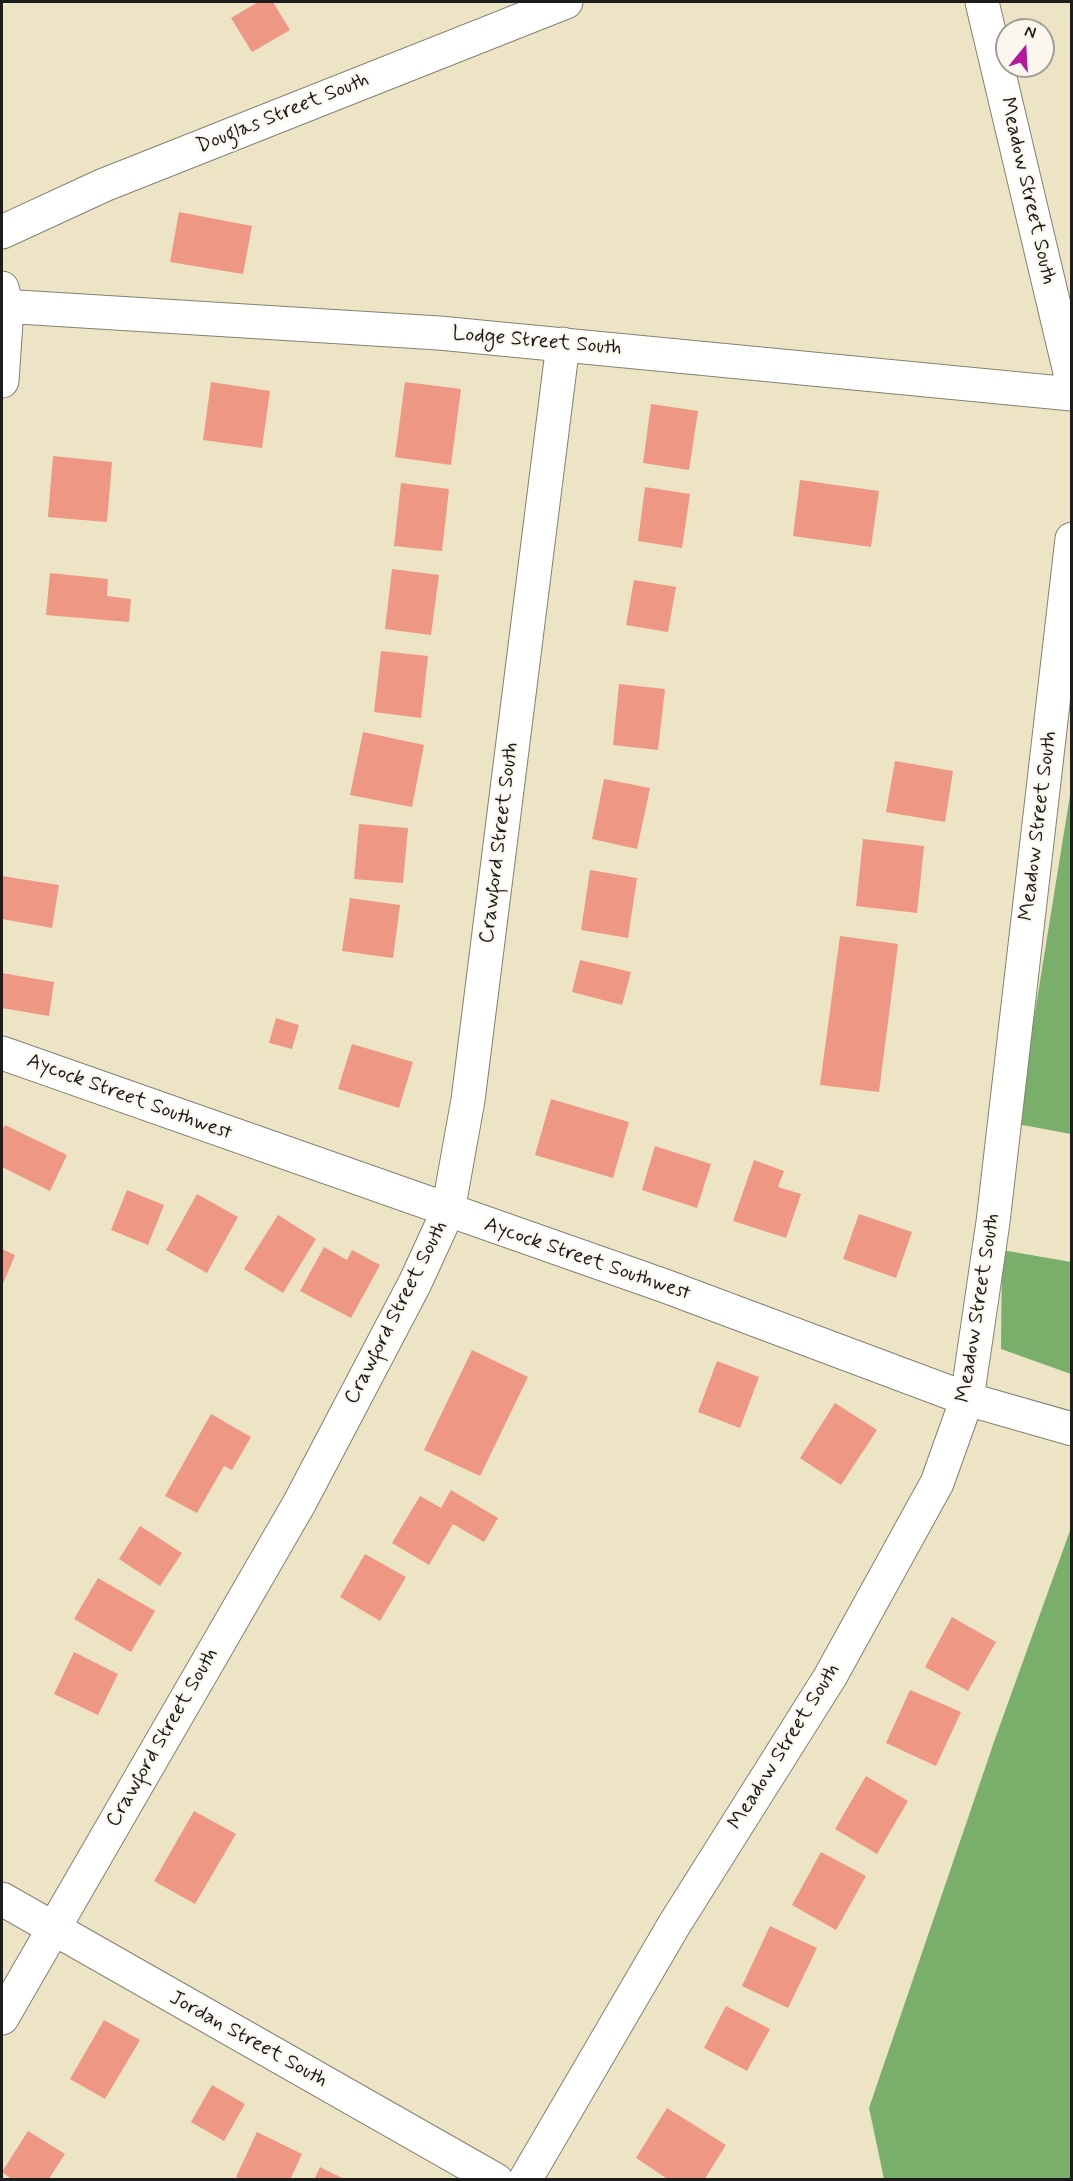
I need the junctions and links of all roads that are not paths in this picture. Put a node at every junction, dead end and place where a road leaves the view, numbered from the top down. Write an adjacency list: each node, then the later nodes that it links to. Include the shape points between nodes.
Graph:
1 (566, 2): 3 (street, Douglas Street South, via 104,185)
2 (982, 2): 7 (street, Meadow Street South)
3 (2, 232)
4 (3, 300): 5 (street, Lodge Street South); 6 (street)
5 (563, 344): 8 (street, Lodge Street South); 11 (street, Crawford Street South, via 468,1100)
6 (2, 381)
7 (1071, 381)
8 (1071, 394)
9 (1071, 539): 12 (street, Meadow Street South, via 993,1222)
10 (2, 1053): 11 (street, Aycock Street Southwest)
11 (448, 1211): 12 (street, Aycock Street Southwest, via 665,1286); 15 (street, Crawford Street South, via 415,1283 298,1504)
12 (967, 1399): 13 (street, Aycock Street Southwest); 18 (street, Meadow Street South, via 937,1483 830,1677 674,1925)
13 (1071, 1429)
14 (2, 1899): 15 (street, Jordan Street South)
15 (52, 1929): 16 (street, Crawford Street South); 17 (street, Jordan Street South)
16 (2, 2018)
17 (496, 2180)
18 (525, 2180)

